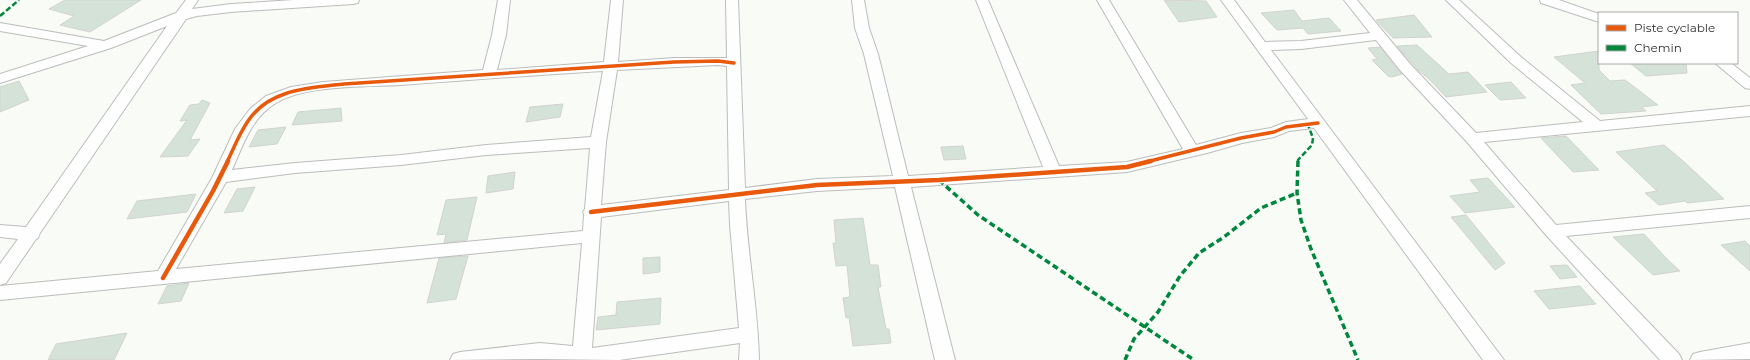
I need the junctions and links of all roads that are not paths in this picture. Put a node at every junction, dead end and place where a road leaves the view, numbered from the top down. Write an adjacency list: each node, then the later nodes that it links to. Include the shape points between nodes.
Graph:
1 (192, 0): 13 (street)
2 (353, 0): 13 (street, via 231,8)
3 (504, 0): 22 (street, via 499,35)
4 (617, 0): 21 (street)
5 (732, 0): 19 (street)
6 (858, 0): 33 (street, via 862,28 871,54)
7 (982, 0): 31 (street)
8 (1104, 0): 30 (street)
9 (1227, 0): 18 (street)
10 (1350, 0): 16 (street)
11 (1452, 0): 27 (street, via 1516,60)
12 (1546, 0): 14 (street)
13 (181, 16): 17 (street); 39 (street)
14 (1598, 18)
15 (0, 27): 17 (street)
16 (1379, 36): 18 (street); 28 (street)
17 (106, 45): 23 (street)
18 (1261, 46): 26 (street)
19 (734, 63): 21 (street, via 695,61); 34 (street)
20 (1723, 64): 24 (street)
21 (611, 66): 22 (street); 29 (street)
22 (489, 74): 32 (street, via 325,86 275,97 262,105 251,117)
23 (0, 79)
24 (1750, 85)
25 (1750, 111): 27 (street)
26 (1318, 123): 30 (street, via 1286,127); 50 (street)
27 (1596, 125): 28 (street)
28 (1472, 138): 38 (street)
29 (598, 142): 32 (street, via 486,150); 35 (street)
30 (1192, 151): 31 (street, via 1127,167)
31 (1053, 171): 33 (street)
32 (221, 176): 42 (street)
33 (900, 181): 34 (street, via 817,185); 49 (street)
34 (738, 193): 35 (street); 44 (street, via 738,225)
35 (591, 212): 40 (street)
36 (1750, 212): 38 (street)
37 (0, 231): 39 (street)
38 (1552, 231): 51 (street)
39 (32, 234): 41 (street)
40 (590, 236): 42 (street); 46 (street)
41 (0, 278)
42 (163, 278): 43 (street)
43 (0, 294)
44 (748, 334): 46 (street); 48 (street)
45 (1750, 351): 52 (street)
46 (588, 357): 47 (street, via 540,350)
47 (460, 360)
48 (749, 360)
49 (945, 360)
50 (1494, 360)
51 (1672, 360)
52 (1700, 360)

